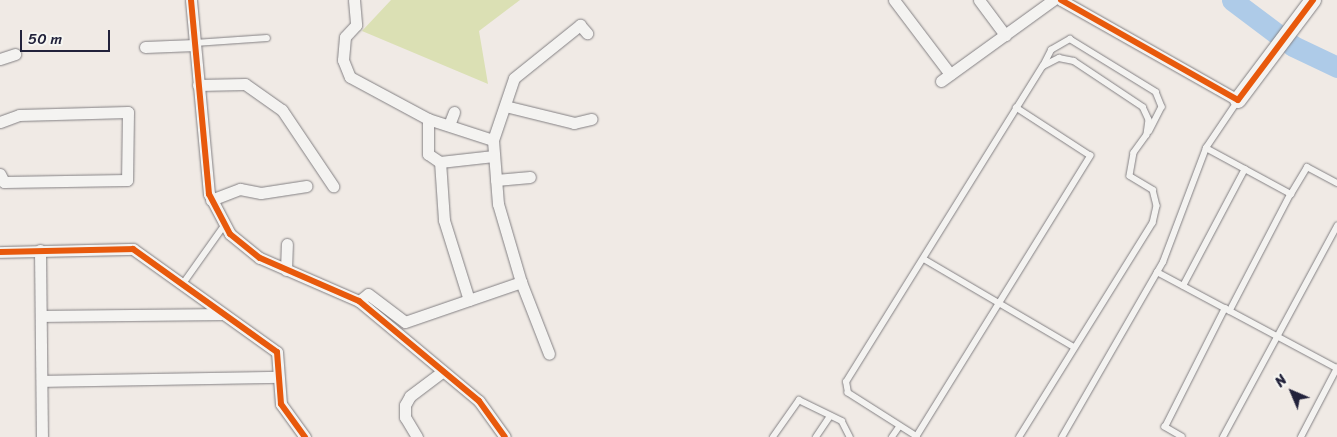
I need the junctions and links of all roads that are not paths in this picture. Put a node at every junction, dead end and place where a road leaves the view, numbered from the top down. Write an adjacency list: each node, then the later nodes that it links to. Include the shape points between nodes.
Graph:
1 (191, 0): 11 (street)
2 (354, 0): 21 (street, via 356,25 344,37 343,60 350,77 371,82)
3 (894, 0): 9 (street, via 946,78)
4 (979, 0): 9 (street)
5 (1053, 0): 9 (street)
6 (1061, 0): 17 (street)
7 (1313, 0): 17 (street)
8 (587, 32): 18 (street, via 580,24 514,78)
9 (1005, 35)
10 (267, 38): 11 (lane)
11 (195, 44): 12 (street); 16 (street)
12 (145, 47)
13 (16, 54): 14 (street)
14 (0, 59)
15 (1043, 66): 19 (lane); 25 (lane, via 1059,58 1074,61 1134,100 1150,120); 25 (lane, via 1052,50 1070,39 1156,92 1162,107)
16 (198, 86): 36 (street, via 245,84 282,110); 38 (street)
17 (1242, 95): 27 (lane)
18 (505, 106): 22 (street, via 574,123); 26 (street)
19 (1016, 108): 44 (lane); 52 (lane, via 1090,156)
20 (454, 112): 24 (street)
21 (428, 119): 24 (street); 29 (street, via 428,154)
22 (592, 119)
23 (0, 122): 32 (street, via 20,115 128,112 127,180)
24 (448, 126): 26 (street)
25 (1147, 135): 57 (lane, via 1134,153 1130,176 1153,190 1157,206 1153,223)
26 (493, 140): 28 (street)
27 (1206, 148): 30 (lane); 46 (lane)
28 (494, 156): 29 (street); 33 (street)
29 (440, 162): 50 (street, via 444,220)
30 (1245, 169): 37 (lane); 49 (lane)
31 (530, 177): 33 (street)
32 (1, 179)
33 (496, 180): 47 (street, via 498,204)
34 (1337, 184): 37 (lane, via 1307,167)
35 (306, 186): 38 (street, via 261,193 240,189)
36 (333, 186)
37 (1291, 194): 53 (lane)
38 (211, 200): 39 (street)
39 (224, 226): 45 (street, via 241,246); 48 (lane)
40 (1337, 226): 56 (lane)
41 (287, 244): 45 (street)
42 (40, 250): 43 (street); 48 (street, via 134,249); 55 (street)
43 (0, 252)
44 (924, 259): 52 (lane); 64 (lane, via 846,382 848,393)
45 (286, 270): 51 (street)
46 (1157, 272): 49 (lane); 75 (lane)
47 (521, 282): 50 (street); 58 (street, via 540,345)
48 (182, 285): 54 (street)
49 (1183, 286): 53 (lane)
50 (469, 300): 51 (street, via 405,322 368,294)
51 (358, 301): 60 (street)
52 (999, 302): 57 (lane); 73 (lane)
53 (1228, 310): 56 (lane); 76 (lane, via 1165,427)
54 (220, 314): 55 (street); 61 (street, via 278,352)
55 (42, 316): 62 (street)
56 (1278, 336): 59 (lane); 77 (lane)
57 (1074, 348): 74 (lane)
58 (549, 354)
59 (1337, 368): 78 (lane)
60 (444, 371): 67 (street, via 410,396 405,405 406,417); 68 (street, via 479,400)
61 (277, 377): 62 (street); 66 (street, via 281,404)
62 (42, 382): 65 (street)
63 (830, 416): 69 (lane, via 798,400); 70 (lane); 71 (lane, via 842,422)
64 (899, 427): 72 (lane); 73 (lane)
65 (42, 437)
66 (305, 437)
67 (417, 437)
68 (505, 437)
69 (773, 437)
70 (816, 437)
71 (850, 437)
72 (892, 437)
73 (916, 437)
74 (1020, 437)
75 (1062, 437)
76 (1182, 437)
77 (1223, 437)
78 (1301, 437)

